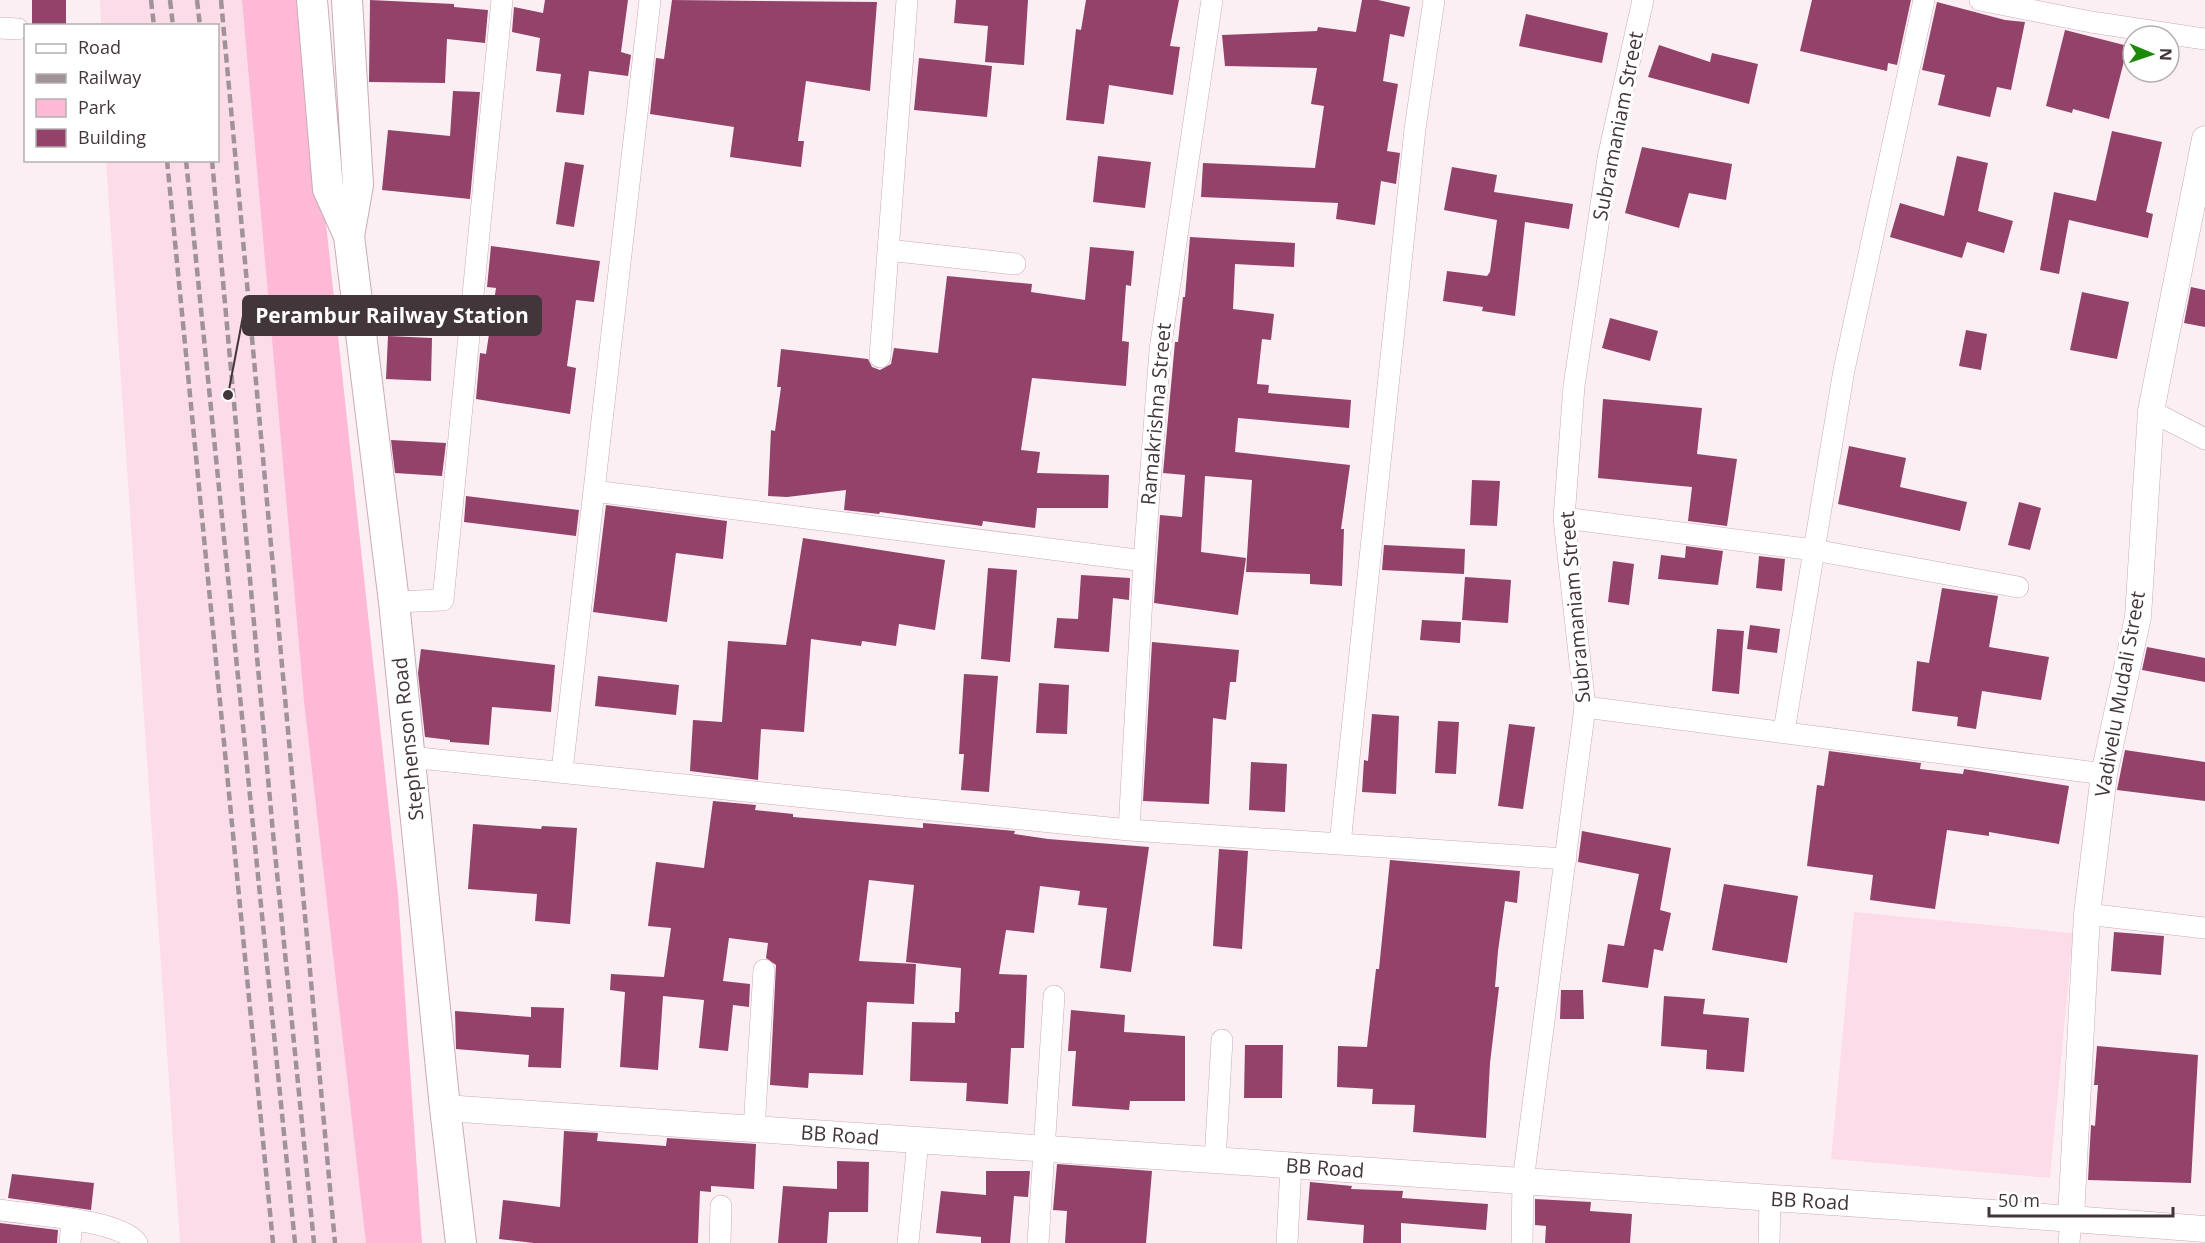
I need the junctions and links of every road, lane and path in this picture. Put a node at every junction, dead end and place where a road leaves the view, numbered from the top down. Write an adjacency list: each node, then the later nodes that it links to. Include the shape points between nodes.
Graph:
1 (312, 0): 13 (main road, via 328,189)
2 (347, 0): 13 (main road, via 358,185)
3 (502, 0): 24 (street, via 443,600)
4 (650, 0): 19 (street)
5 (907, 0): 14 (street)
6 (1212, 0): 22 (street, Ramakrishna Street, via 1160,350)
7 (1434, 0): 31 (street, via 1414,141)
8 (1643, 0): 20 (street, Subramaniam Street, via 1606,170 1574,386)
9 (1924, 0): 21 (street, via 1844,370)
10 (1980, 0): 11 (street)
11 (2205, 39)
12 (2205, 139): 17 (street, Vadivelu Mudali Street)
13 (349, 236): 24 (main road, Stephenson Road)
14 (888, 250): 15 (street); 16 (street)
15 (1015, 264)
16 (880, 357)
17 (2151, 411): 18 (street); 29 (street, Vadivelu Mudali Street, via 2138,616)
18 (2205, 439)
19 (594, 491): 22 (street); 28 (street)
20 (1564, 518): 21 (street); 25 (street, Subramaniam Street)
21 (1814, 550): 23 (street); 26 (street)
22 (1144, 561): 30 (street, Ramakrishna Street)
23 (2018, 587)
24 (394, 602): 27 (main road, Stephenson Road)
25 (1585, 707): 26 (street); 32 (street, Subramaniam Street)
26 (1784, 731): 29 (street)
27 (409, 757): 28 (street); 38 (main road, Stephenson Road)
28 (562, 771): 30 (street)
29 (2104, 774): 33 (street, Vadivelu Mudali Street)
30 (1129, 830): 31 (street)
31 (1340, 844): 32 (street)
32 (1566, 859): 44 (street, Subramaniam Street)
33 (2087, 915): 34 (street); 50 (street, Vadivelu Mudali Street)
34 (2205, 928)
35 (764, 970): 39 (street)
36 (1054, 996): 41 (street)
37 (1222, 1040): 42 (street)
38 (445, 1108): 39 (street, BB Road); 53 (main road, Stephenson Road)
39 (754, 1129): 40 (street, BB Road)
40 (918, 1140): 41 (street, BB Road); 55 (street)
41 (1044, 1149): 42 (street, BB Road); 56 (street)
42 (1215, 1161): 43 (street, BB Road)
43 (1291, 1166): 44 (street, BB Road); 57 (street)
44 (1523, 1181): 45 (street, BB Road); 58 (street, Subramaniam Street)
45 (1770, 1199): 50 (street, BB Road); 59 (street)
46 (721, 1206): 54 (street)
47 (0, 1210): 48 (street)
48 (72, 1221): 51 (street); 52 (street, via 113,1228 129,1234)
49 (2205, 1229): 50 (street, BB Road)
50 (2070, 1231)
51 (70, 1243)
52 (137, 1243)
53 (461, 1243)
54 (720, 1243)
55 (908, 1243)
56 (1038, 1243)
57 (1287, 1243)
58 (1522, 1243)
59 (1768, 1243)

